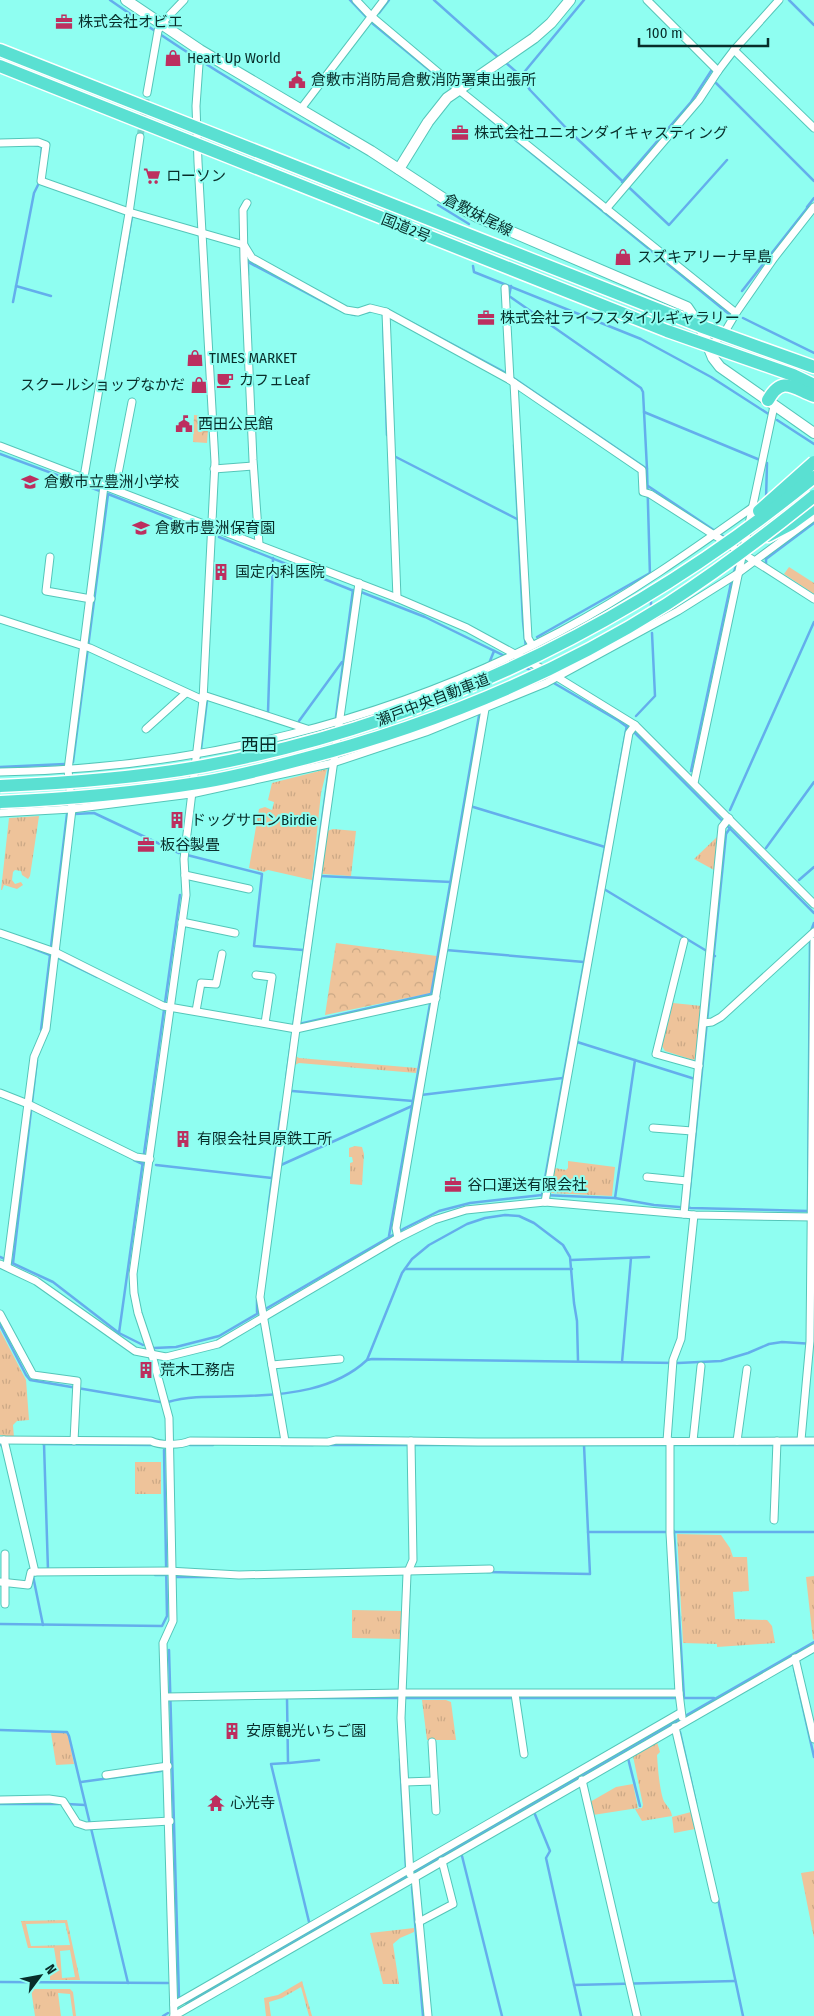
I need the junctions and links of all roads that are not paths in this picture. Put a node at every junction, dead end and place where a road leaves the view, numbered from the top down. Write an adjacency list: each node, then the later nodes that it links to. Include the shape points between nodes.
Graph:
1 (126, 0): 9 (main road, 倉敷妹尾線)
2 (184, 0): 9 (street)
3 (356, 0): 8 (street)
4 (384, 0): 8 (street)
5 (570, 0): 15 (main road, via 534,38)
6 (647, 0): 14 (street)
7 (779, 0): 11 (street)
8 (369, 19): 15 (street); 17 (street)
9 (158, 30): 12 (main road, 倉敷妹尾線); 16 (street)
10 (0, 50): 18 (highway, 国道2号)
11 (734, 50): 14 (street); 19 (street)
12 (200, 52): 17 (main road, 倉敷妹尾線); 18 (street)
13 (0, 66): 22 (highway, 国道2号)
14 (715, 69): 26 (street, via 699,100)
15 (459, 90): 23 (main road, via 428,122); 26 (street)
16 (147, 93)
17 (300, 110): 23 (main road, 倉敷妹尾線)
18 (197, 127): 22 (street); 33 (highway, 国道2号)
19 (814, 128)
20 (140, 137): 27 (street)
21 (0, 143): 27 (street, via 38,142 46,145 41,181)
22 (198, 144): 28 (street); 35 (highway, 国道2号)
23 (399, 170): 33 (main road, 倉敷妹尾線, via 477,217 687,307)
24 (247, 203): 29 (street, via 243,210)
25 (814, 207): 32 (street)
26 (606, 209): 32 (street)
27 (129, 214): 28 (street); 47 (street)
28 (202, 232): 29 (street); 46 (street)
29 (244, 245): 31 (street, via 252,258 346,310 358,312 370,308); 45 (street)
30 (505, 288): 37 (street)
31 (384, 311): 37 (street); 64 (street)
32 (736, 313): 34 (street)
33 (700, 326): 34 (highway, 国道2号); 35 (main road, 倉敷妹尾線)
34 (723, 335): 35 (street); 36 (highway, 国道2号)
35 (708, 346): 38 (highway, 国道2号); 41 (main road, 倉敷妹尾線, via 720,367)
36 (814, 367)
37 (511, 378): 56 (street, via 642,470 643,492); 69 (street)
38 (814, 384)
39 (814, 396): 41 (highway, via 784,384 777,387)
40 (132, 402): 50 (street)
41 (771, 403): 42 (main road, 倉敷妹尾線); 52 (street)
42 (814, 434)
43 (0, 446): 47 (street)
44 (814, 462): 63 (highway, bridge, via 735,532)
45 (253, 466): 46 (street); 57 (street)
46 (214, 469): 55 (street)
47 (84, 477): 49 (street)
48 (814, 477): 63 (highway, 瀬戸中央自動車道, bridge, via 744,532)
49 (104, 486): 50 (street); 65 (street)
50 (115, 490): 55 (street)
51 (814, 496): 58 (highway, 瀬戸中央自動車道, bridge)
52 (753, 507): 56 (street); 58 (street)
53 (814, 507): 58 (highway, bridge, via 791,524)
54 (814, 517): 60 (street)
55 (211, 526): 57 (street); 73 (street)
56 (715, 533): 58 (street); 69 (street, via 651,578)
57 (259, 544): 62 (street)
58 (745, 549): 60 (street); 61 (street); 86 (highway, 瀬戸中央自動車道, bridge, via 665,605 576,655 486,697 380,737 325,754 206,782 95,796)
59 (50, 557): 65 (street, via 46,591)
60 (756, 561): 61 (street); 66 (street)
61 (737, 574): 71 (street, via 690,604); 83 (street)
62 (358, 583): 64 (street); 75 (street)
63 (656, 592): 84 (highway, 瀬戸中央自動車道, bridge, via 568,642 491,678 427,704 321,739 220,762 148,774)
64 (397, 598): 70 (street, via 467,628)
65 (91, 599): 68 (street)
66 (814, 599)
67 (0, 619): 68 (street)
68 (86, 645): 72 (street); 81 (street)
69 (528, 647): 70 (street)
70 (510, 656): 71 (street); 75 (street, via 397,702)
71 (552, 680): 74 (street); 76 (street)
72 (186, 693): 73 (street); 77 (street)
73 (203, 698): 78 (street); 79 (street)
74 (481, 711): 80 (street); 102 (street, via 469,805)
75 (340, 720): 78 (street); 80 (street)
76 (632, 728): 83 (street); 116 (street)
77 (146, 729)
78 (307, 729): 79 (street)
79 (195, 753): 81 (street); 85 (street)
80 (333, 762): 85 (street); 107 (street)
81 (68, 770): 82 (street); 87 (street)
82 (0, 772)
83 (694, 784): 89 (street)
84 (0, 786)
85 (191, 794): 87 (street); 90 (street)
86 (0, 802)
87 (72, 809): 88 (street); 99 (street)
88 (0, 812)
89 (726, 822): 92 (street); 106 (street)
90 (185, 875): 91 (street); 93 (street)
91 (249, 889)
92 (813, 902)
93 (182, 922): 94 (street); 103 (street)
94 (235, 932)
95 (814, 932): 106 (street, via 721,1017)
96 (0, 933): 99 (street)
97 (684, 941): 108 (street, via 656,1054)
98 (814, 941): 119 (street)
99 (52, 951): 103 (street); 110 (street, via 46,1029 34,1056)
100 (222, 954): 104 (street, via 216,984 202,983)
101 (256, 975): 105 (street, via 272,977)
102 (436, 998): 107 (street); 120 (street)
103 (167, 1006): 104 (street); 113 (street)
104 (196, 1011): 105 (street)
105 (264, 1022): 107 (street)
106 (704, 1023): 108 (street)
107 (294, 1027): 122 (street, via 260,1297)
108 (699, 1066): 112 (street)
109 (0, 1092): 110 (street)
110 (30, 1105): 113 (street, via 136,1157); 121 (street)
111 (654, 1128): 112 (street)
112 (692, 1131): 115 (street)
113 (146, 1158): 124 (street, via 133,1274 138,1313)
114 (647, 1177): 115 (street)
115 (687, 1181): 117 (street)
116 (546, 1197): 117 (street); 120 (street, via 466,1210)
117 (684, 1210): 118 (street)
118 (694, 1215): 119 (street); 137 (street, via 681,1339 673,1362)
119 (813, 1217): 130 (street, via 810,1344)
120 (397, 1234): 122 (street)
121 (6, 1263): 124 (street, via 135,1351)
122 (262, 1312): 124 (street, via 218,1344 166,1357); 126 (street)
123 (0, 1314): 131 (street, via 33,1375 76,1381)
124 (152, 1355): 138 (street, via 169,1418)
125 (340, 1359): 126 (street)
126 (272, 1365): 132 (street)
127 (701, 1366): 133 (street)
128 (746, 1369): 134 (street)
129 (2, 1440): 131 (street); 144 (street)
130 (801, 1440): 135 (street); 136 (street)
131 (74, 1441): 138 (street)
132 (284, 1441): 138 (street); 139 (street)
133 (693, 1441): 134 (street); 137 (street)
134 (738, 1441): 135 (street)
135 (777, 1441): 140 (street)
136 (814, 1441)
137 (669, 1443): 139 (street); 153 (street)
138 (170, 1444): 143 (street)
139 (411, 1444): 145 (street, via 413,1560)
140 (774, 1520)
141 (5, 1554): 146 (street)
142 (490, 1569): 145 (street)
143 (167, 1571): 144 (street); 145 (street, via 239,1574); 151 (street, via 173,1621 164,1643)
144 (35, 1572): 146 (street, via 31,1572 28,1585)
145 (408, 1572): 152 (street)
146 (2, 1582): 147 (street)
147 (5, 1604)
148 (814, 1648): 149 (street)
149 (795, 1658): 154 (street); 156 (street)
150 (516, 1694): 152 (street); 153 (street); 158 (street)
151 (169, 1696): 152 (street); 159 (street)
152 (403, 1696): 163 (street, via 401,1718)
153 (679, 1696): 154 (street)
154 (682, 1717): 155 (street); 168 (street)
155 (675, 1726): 161 (street); 169 (street)
156 (814, 1739)
157 (432, 1742): 162 (street)
158 (524, 1754)
159 (168, 1766): 160 (street); 166 (street)
160 (106, 1775)
161 (582, 1780): 167 (street); 174 (street)
162 (434, 1781): 163 (street); 165 (street)
163 (405, 1782): 168 (street)
164 (0, 1800): 166 (street, via 49,1799 65,1804 77,1823 91,1826)
165 (436, 1811)
166 (170, 1821): 171 (street)
167 (442, 1861): 168 (street); 170 (street, via 452,1904)
168 (410, 1874): 170 (street); 171 (street); 172 (street)
169 (715, 1899)
170 (419, 1922): 173 (street)
171 (174, 2005): 172 (street)
172 (174, 2016)
173 (428, 2016)
174 (637, 2016)

